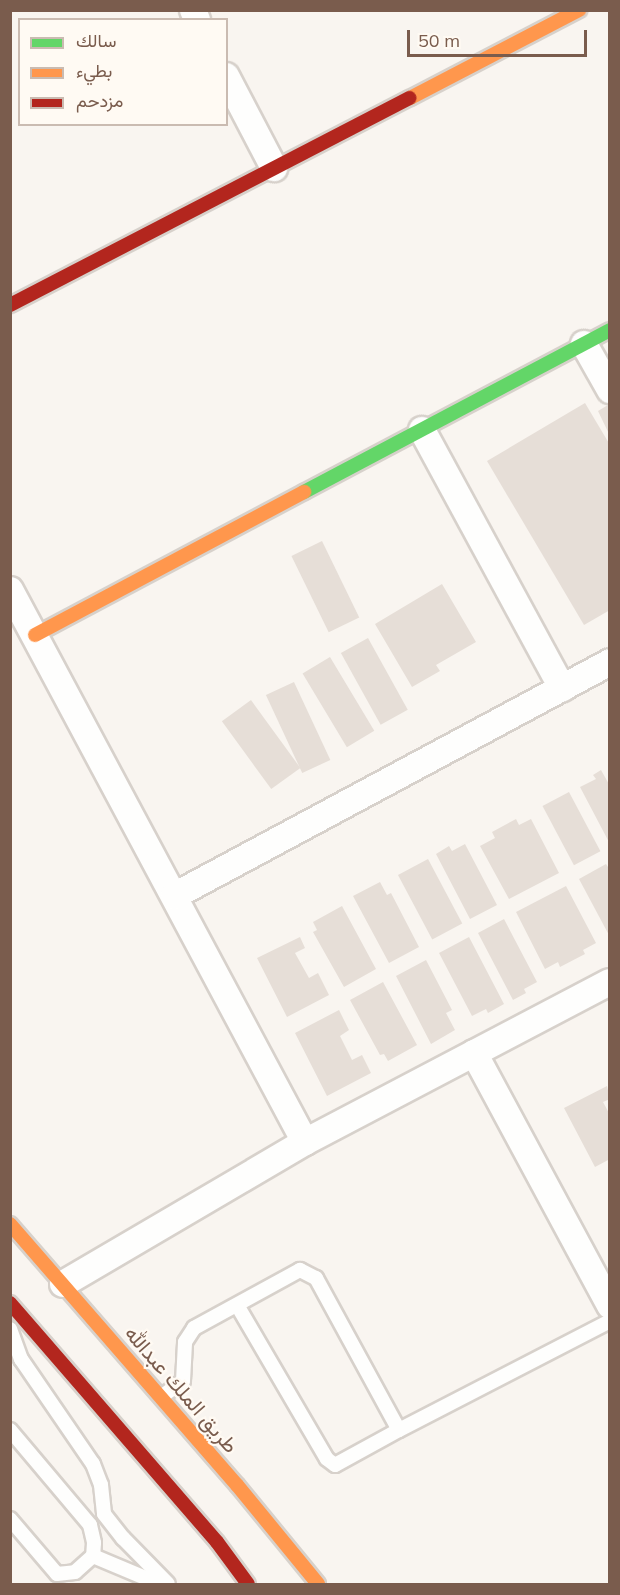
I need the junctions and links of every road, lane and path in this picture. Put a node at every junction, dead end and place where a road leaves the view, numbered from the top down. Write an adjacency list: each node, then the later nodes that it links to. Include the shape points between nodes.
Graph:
1 (579, 10): 3 (street)
2 (228, 80): 3 (street)
3 (274, 168): 4 (street)
4 (10, 305)
5 (609, 330): 6 (street)
6 (584, 344): 7 (street); 8 (street)
7 (609, 390)
8 (422, 430): 10 (street); 12 (street)
9 (10, 590): 10 (street)
10 (35, 635): 13 (street)
11 (609, 662): 12 (street)
12 (562, 688): 13 (street)
13 (174, 896): 16 (street)
14 (609, 982): 15 (street)
15 (474, 1053): 16 (street); 21 (street)
16 (305, 1142): 18 (street)
17 (10, 1224): 18 (street, طريق الملك عبدالله)
18 (63, 1284): 24 (street, طريق الملك عبدالله)
19 (10, 1304): 31 (street, via 217,1542)
20 (237, 1305): 24 (lane, via 194,1328 185,1342 183,1381); 26 (lane, via 327,1459 335,1465); 26 (lane, via 300,1270 316,1278)
21 (609, 1306)
22 (609, 1321): 26 (lane)
23 (10, 1329): 30 (lane, via 21,1359 93,1464 101,1485 104,1514)
24 (161, 1397): 32 (street, طريق الملك عبدالله)
25 (10, 1430): 28 (lane, via 90,1525)
26 (399, 1430)
27 (10, 1519): 28 (lane, via 57,1574 75,1572)
28 (93, 1556): 29 (lane)
29 (160, 1584)
30 (168, 1584)
31 (248, 1584)
32 (318, 1584)

